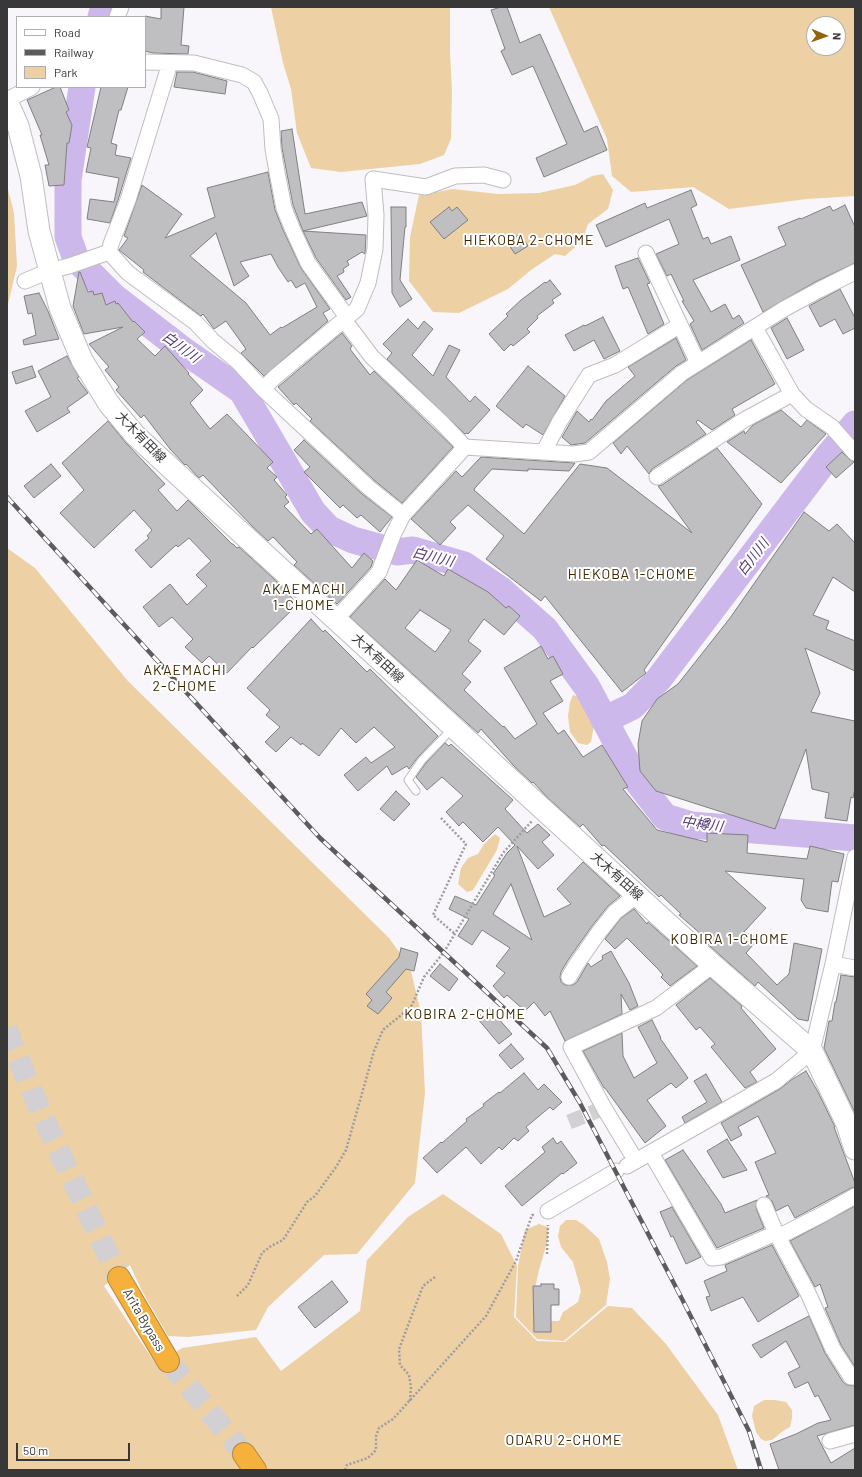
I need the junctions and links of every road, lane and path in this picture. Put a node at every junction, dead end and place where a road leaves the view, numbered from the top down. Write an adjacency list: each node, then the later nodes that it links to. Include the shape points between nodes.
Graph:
1 (146, 62): 2 (street)
2 (170, 63): 6 (street, via 128,200 110,244); 11 (street, via 194,63 242,75 254,82 271,118 273,149 284,208 308,263)
3 (30, 88): 4 (street)
4 (7, 100): 8 (main road, 大木有田線, via 18,126 31,176 38,231)
5 (503, 180): 11 (street, via 484,175 455,176 426,187 373,179 375,250 368,283 357,309)
6 (110, 252): 8 (street); 15 (street, via 128,273 196,323)
7 (646, 253): 12 (street)
8 (56, 270): 10 (street); 22 (main road, 大木有田線, via 60,308 82,360 109,404 135,435)
9 (855, 272): 13 (street)
10 (25, 281)
11 (346, 318): 15 (street); 17 (street, via 372,357)
12 (680, 325): 14 (street); 18 (street, via 615,365 589,375)
13 (755, 328): 14 (street); 16 (street)
14 (698, 363): 18 (street, via 682,372 589,452 574,454)
15 (263, 389): 21 (street)
16 (792, 394): 19 (street, via 806,409 832,427); 20 (street, via 744,420)
17 (465, 447): 18 (street); 21 (street)
18 (544, 451)
19 (855, 452)
20 (657, 477)
21 (402, 516): 22 (street, via 379,572)
22 (336, 619): 23 (main road, 大木有田線)
23 (454, 727): 24 (lane, via 422,760 408,780); 25 (main road, 大木有田線)
24 (416, 791)
25 (543, 809): 28 (main road, 大木有田線); 29 (path, via 503,853)
26 (441, 818): 29 (path, via 466,844 432,915)
27 (854, 863): 30 (street)
28 (637, 895): 31 (main road, 大木有田線); 33 (street, via 615,912)
29 (455, 934): 45 (path, via 424,977 412,1005 384,1028 374,1051 346,1150 336,1167 315,1196 307,1202 283,1240 262,1253 248,1285)
30 (833, 964): 32 (street); 34 (street)
31 (713, 965): 34 (main road, 大木有田線); 37 (street, via 656,1008 571,1047 604,1108)
32 (855, 968)
33 (569, 977)
34 (812, 1050): 35 (main road, 大木有田線, via 847,1124); 36 (street, via 776,1081)
35 (855, 1149)
36 (651, 1152): 37 (street); 41 (street, via 712,1258 721,1257)
37 (626, 1166): 40 (street)
38 (855, 1196): 41 (street)
39 (764, 1205): 41 (street)
40 (548, 1211): 42 (path); 48 (path, via 532,1215 516,1261 486,1316)
41 (777, 1235): 47 (street, via 834,1349 851,1377)
42 (547, 1254)
43 (435, 1277): 48 (path, via 423,1286 399,1349 400,1365 409,1375)
44 (119, 1278): 46 (highway, Arita Bypass)
45 (237, 1296)
46 (168, 1361)
47 (855, 1377)
48 (410, 1402): 51 (path, via 393,1420 379,1428 376,1450 368,1458 347,1465)
49 (855, 1434): 50 (street)
50 (830, 1441)
51 (345, 1470)

